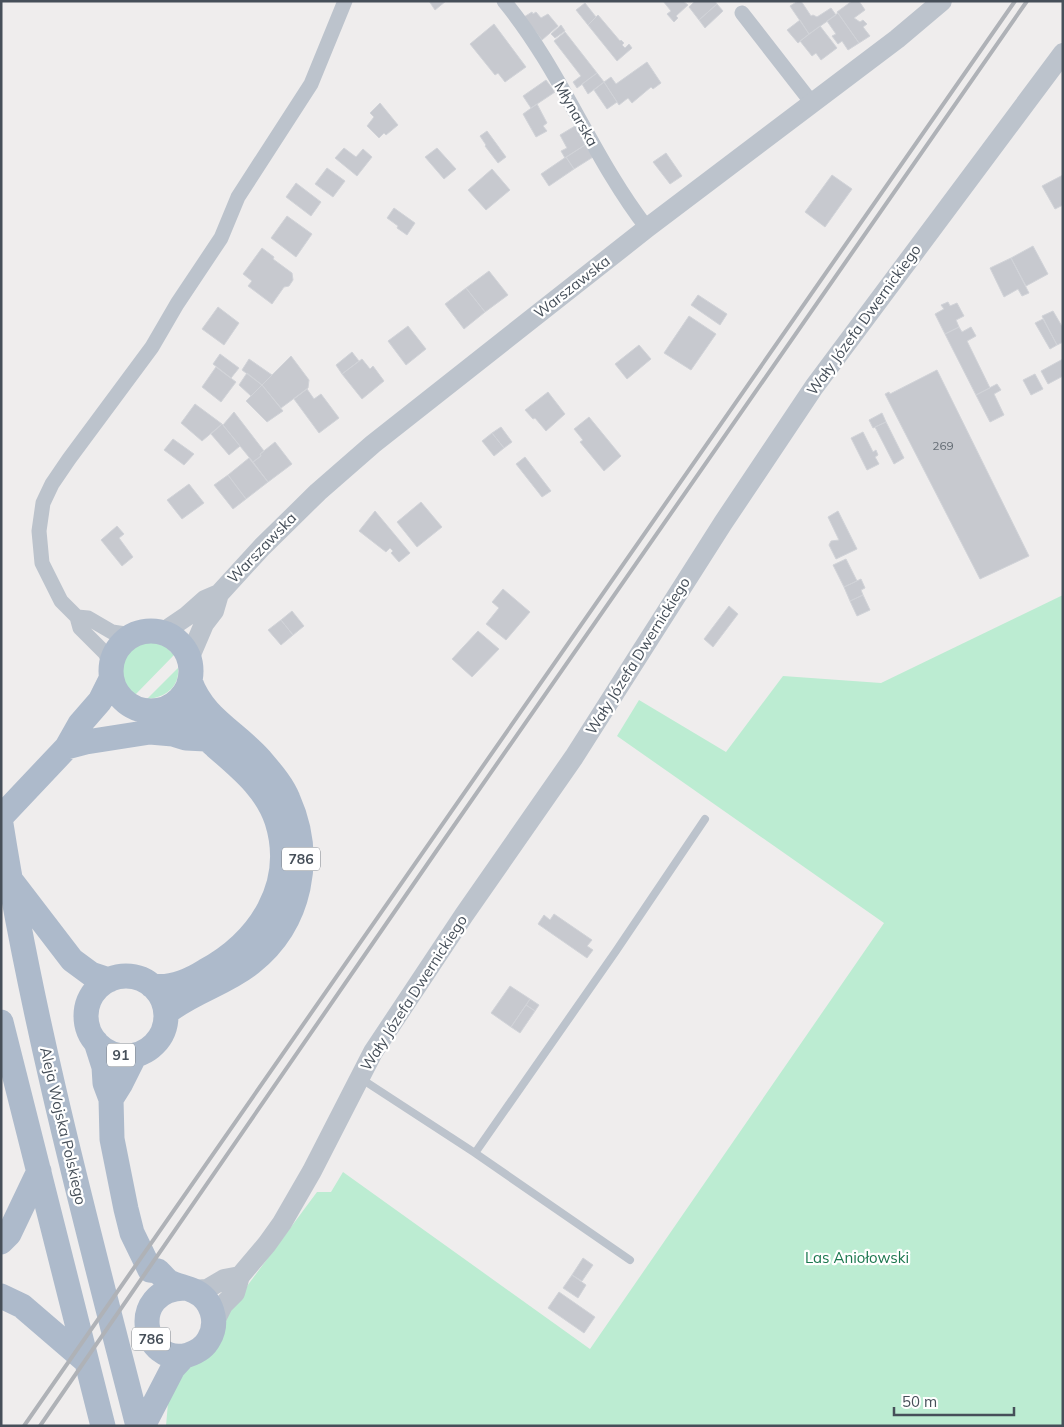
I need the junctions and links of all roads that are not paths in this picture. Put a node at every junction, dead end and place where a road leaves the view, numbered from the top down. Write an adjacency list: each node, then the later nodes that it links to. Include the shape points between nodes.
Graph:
1 (345, 1): 9 (street, via 311,84 238,197 220,238 152,347 68,459 43,503 39,531 42,562 61,601)
2 (504, 1): 7 (street, Młynarska, via 544,59 629,204)
3 (942, 1): 6 (street, Warszawska)
4 (742, 14): 6 (street)
5 (1063, 53): 28 (street, Wały Józefa Dwernickiego, via 814,387 574,757 378,1044)
6 (812, 103): 7 (street, Warszawska)
7 (647, 228): 8 (street, Warszawska, via 366,450 291,518)
8 (219, 594): 10 (street, Warszawska, via 205,600); 12 (street, Warszawska, via 214,611 204,624)
9 (77, 617): 11 (street, via 88,618 112,632); 13 (street, via 80,628 105,653)
10 (162, 633): 11 (main road, via 152,631); 12 (main road, via 174,638 184,648)
11 (132, 636): 13 (main road, via 114,653)
12 (190, 670): 15 (main road, via 185,692); 24 (main road, 786, via 198,701 273,773 288,797 296,818 302,862 300,884 291,913 267,947 228,978 187,998)
13 (111, 672): 14 (main road, via 116,691); 17 (main road, via 100,701 80,724)
14 (134, 708): 15 (main road, via 156,712); 17 (main road)
15 (166, 709): 16 (main road, via 181,712 196,722)
16 (206, 738): 17 (main road, via 150,732); 23 (main road, via 253,779 268,800 281,840 282,864 278,887 270,910 242,946 220,963 182,983)
17 (76, 745): 18 (main road)
18 (1, 817)
19 (704, 819): 30 (lane)
20 (1, 824): 21 (main road, Aleja Wojska Polskiego)
21 (10, 879): 22 (main road, via 72,960 91,974); 43 (main road, Aleja Wojska Polskiego, via 58,1110)
22 (109, 980): 23 (main road, via 134,977); 26 (main road, 91, via 96,989 86,1010 86,1022)
23 (152, 986): 24 (main road, via 159,993)
24 (166, 1013): 27 (main road, 91, via 165,1024 155,1044)
25 (1, 1022): 31 (main road)
26 (96, 1042): 27 (main road, 91, via 114,1054); 29 (main road, 786)
27 (135, 1055): 29 (main road)
28 (360, 1078): 30 (lane); 35 (street, Wały Józefa Dwernickiego, via 282,1222)
29 (111, 1099): 34 (main road, 786, via 112,1139 126,1209 132,1233)
30 (475, 1153): 33 (lane)
31 (39, 1171): 32 (main road, via 9,1234); 41 (main road)
32 (1, 1242)
33 (630, 1260)
34 (150, 1270): 36 (main road, via 158,1271 168,1281); 38 (main road, 786, via 146,1277)
35 (240, 1276): 36 (street, via 224,1279 207,1289); 39 (street, Wały Józefa Dwernickiego, via 234,1293)
36 (188, 1289): 38 (main road, via 166,1291); 39 (main road, via 206,1300 214,1315)
37 (1, 1296): 41 (main road, via 22,1306)
38 (152, 1302): 40 (main road, 786, via 146,1327 153,1343 167,1353)
39 (214, 1323): 40 (main road, 786, via 205,1345)
40 (184, 1356): 44 (main road, via 173,1368)
41 (86, 1361): 42 (main road)
42 (102, 1426)
43 (138, 1426)
44 (143, 1426)

